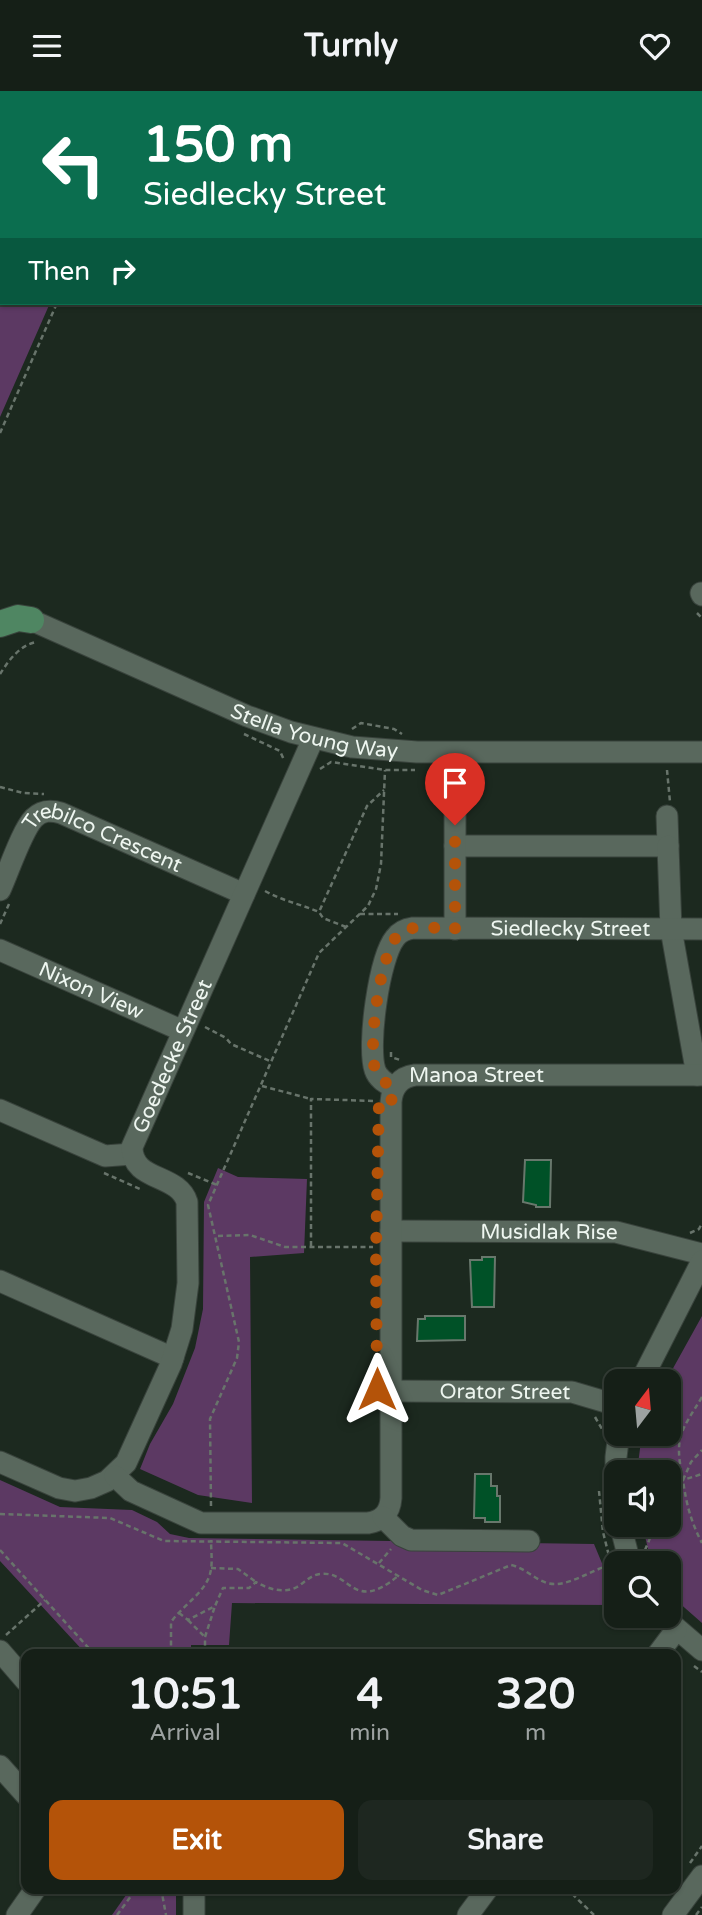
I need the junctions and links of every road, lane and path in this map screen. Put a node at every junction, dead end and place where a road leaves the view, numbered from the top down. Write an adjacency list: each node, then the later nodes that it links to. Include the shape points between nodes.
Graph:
1 (56, 305): 2 (path)
2 (0, 433)
3 (700, 600): 4 (path)
4 (702, 618)
5 (31, 620): 6 (main road, via 18,618); 9 (street, Stella Young Way, via 258,720)
6 (0, 624)
7 (43, 644): 8 (path, via 27,645)
8 (0, 674)
9 (313, 739): 10 (street, Stella Young Way, via 394,752); 22 (street, Goedecke Street)
10 (702, 752)
11 (385, 770): 12 (path); 14 (path, via 331,762); 16 (path)
12 (423, 770)
13 (667, 770): 17 (path)
14 (317, 774)
15 (455, 783): 18 (street)
16 (384, 790): 23 (path, via 367,806); 24 (path, via 376,889 368,906)
17 (667, 816): 19 (street)
18 (455, 846): 19 (street); 25 (street)
19 (668, 846): 26 (street)
20 (0, 890): 22 (street, Trebilco Crescent, via 29,825 49,810)
21 (265, 891): 23 (path)
22 (244, 894): 30 (street, Goedecke Street)
23 (319, 912): 24 (path)
24 (346, 927): 33 (path, via 319,953)
25 (455, 929): 26 (street, Siedlecky Street); 36 (street, Siedlecky Street, via 406,929 390,946 374,1012 374,1062)
26 (671, 929): 27 (street, Siedlecky Street); 34 (street)
27 (702, 929)
28 (0, 950): 30 (street, Nixon View)
29 (205, 1027): 33 (path)
30 (183, 1031): 39 (street, Goedecke Street)
31 (391, 1044): 32 (path, via 391,1057)
32 (399, 1061)
33 (272, 1062): 35 (path)
34 (699, 1075): 36 (street, Manoa Street, via 415,1075 405,1077)
35 (262, 1086): 37 (path); 42 (path)
36 (393, 1095): 37 (path); 45 (street, Manoa Street)
37 (311, 1099): 47 (path)
38 (0, 1110): 39 (street, via 105,1156)
39 (132, 1154): 53 (street, Goedecke Street, via 140,1168 177,1186 187,1202 187,1298)
40 (97, 1170): 43 (path)
41 (183, 1171): 42 (path)
42 (217, 1185): 46 (path, via 208,1205)
43 (143, 1190)
44 (702, 1223): 48 (path, via 699,1229 681,1234)
45 (391, 1231): 48 (street, Musidlak Rise, via 605,1231); 55 (street, Manoa Street)
46 (216, 1236): 47 (path, via 250,1235 285,1247); 65 (path, via 239,1342 237,1358 210,1419)
47 (311, 1247): 49 (path, via 377,1247)
48 (676, 1247): 50 (street, Musidlak Rise)
49 (376, 1253)
50 (702, 1254)
51 (702, 1261): 54 (street)
52 (0, 1281): 53 (street)
53 (173, 1358): 61 (street, Goedecke Street, via 130,1455)
54 (647, 1369)
55 (391, 1391): 57 (street, Orator Street, via 563,1391); 64 (street, Manoa Street, via 391,1498)
56 (702, 1397): 62 (path, via 677,1443)
57 (604, 1401)
58 (702, 1450): 62 (path)
59 (0, 1462): 61 (street, via 67,1490 92,1488)
60 (702, 1474): 62 (path)
61 (115, 1476): 65 (street, via 136,1494 196,1521)
62 (683, 1480): 68 (path, via 685,1504)
63 (0, 1514): 65 (path, via 110,1518 164,1541)
64 (383, 1517): 65 (street, via 368,1523); 66 (street)
65 (209, 1520): 70 (path, via 342,1543); 72 (path)
66 (402, 1536): 67 (street); 70 (path)
67 (529, 1541)
68 (702, 1543)
69 (0, 1551): 75 (path)
70 (379, 1563): 73 (path)
71 (604, 1567): 73 (path, via 550,1584 511,1565 439,1595)
72 (211, 1568): 74 (path, via 238,1569); 77 (path, via 202,1589)
73 (398, 1576): 74 (path, via 378,1590 355,1590 323,1573 286,1590)
74 (256, 1582): 76 (path, via 249,1588 223,1588)
75 (45, 1600): 82 (path); 83 (path)
76 (215, 1606): 78 (path); 81 (path)
77 (179, 1613): 78 (path); 84 (path, via 170,1627)
78 (188, 1620): 81 (path)
79 (666, 1628): 86 (street)
80 (672, 1628): 88 (street)
81 (205, 1637): 85 (path)
82 (0, 1640)
83 (89, 1649)
84 (171, 1649)
85 (205, 1649)
86 (660, 1649)
87 (0, 1651): 90 (street)
88 (697, 1658): 89 (path)
89 (702, 1672)
90 (21, 1675)
91 (0, 1766): 92 (street)
92 (21, 1789)
93 (702, 1876): 107 (street)
94 (32, 1894): 101 (street)
95 (133, 1894): 102 (path)
96 (162, 1894): 103 (path)
97 (194, 1894): 104 (street)
98 (484, 1894): 105 (street)
99 (572, 1894): 106 (path)
100 (702, 1907): 108 (path)
101 (17, 1915)
102 (117, 1915)
103 (166, 1915)
104 (194, 1915)
105 (468, 1915)
106 (594, 1915)
107 (673, 1915)
108 (696, 1915)

